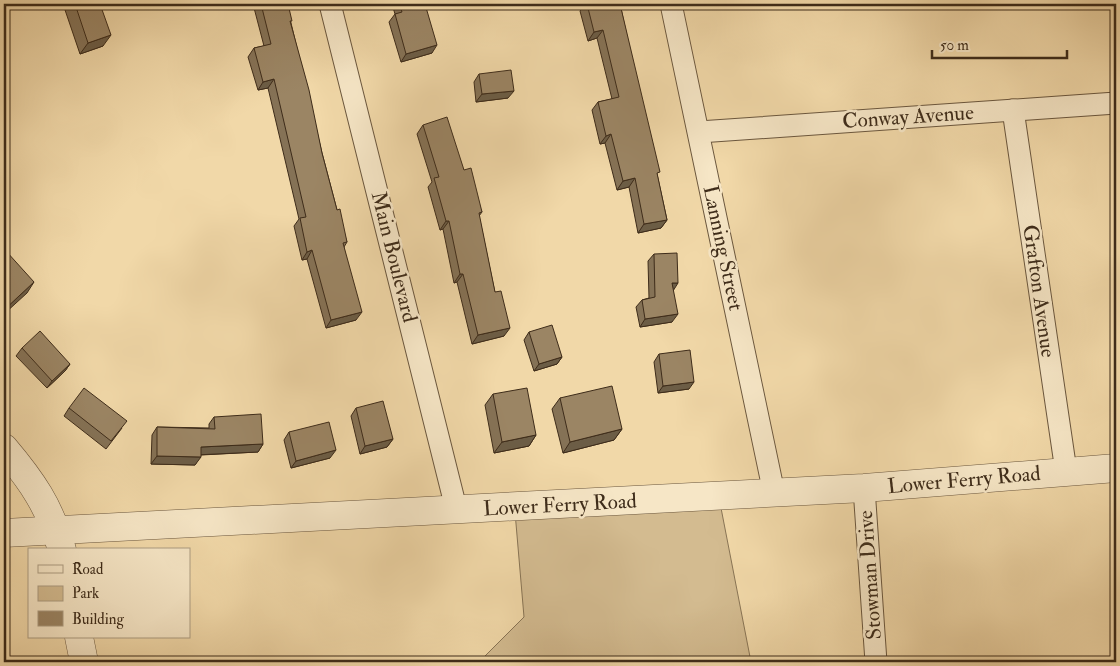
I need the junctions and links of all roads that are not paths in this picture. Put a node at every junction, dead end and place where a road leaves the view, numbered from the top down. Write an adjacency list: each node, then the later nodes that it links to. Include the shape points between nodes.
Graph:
1 (330, 4): 11 (street, Main Boulevard)
2 (672, 4): 5 (street, Lanning Street)
3 (1116, 103): 4 (street, Conway Avenue)
4 (1013, 110): 5 (street, Conway Avenue); 8 (street, Grafton Avenue)
5 (699, 132): 10 (street, Lanning Street)
6 (4, 448): 13 (street, via 42,498)
7 (1116, 468): 8 (street, Lower Ferry Road)
8 (1066, 471): 9 (street, Lower Ferry Road)
9 (864, 488): 10 (street, Lower Ferry Road); 16 (street, Stowman Drive)
10 (774, 493): 11 (street, Lower Ferry Road)
11 (455, 511): 13 (street, Lower Ferry Road)
12 (4, 533): 13 (street, Lower Ferry Road)
13 (59, 540)
14 (79, 638): 15 (street)
15 (84, 662)
16 (876, 662)

